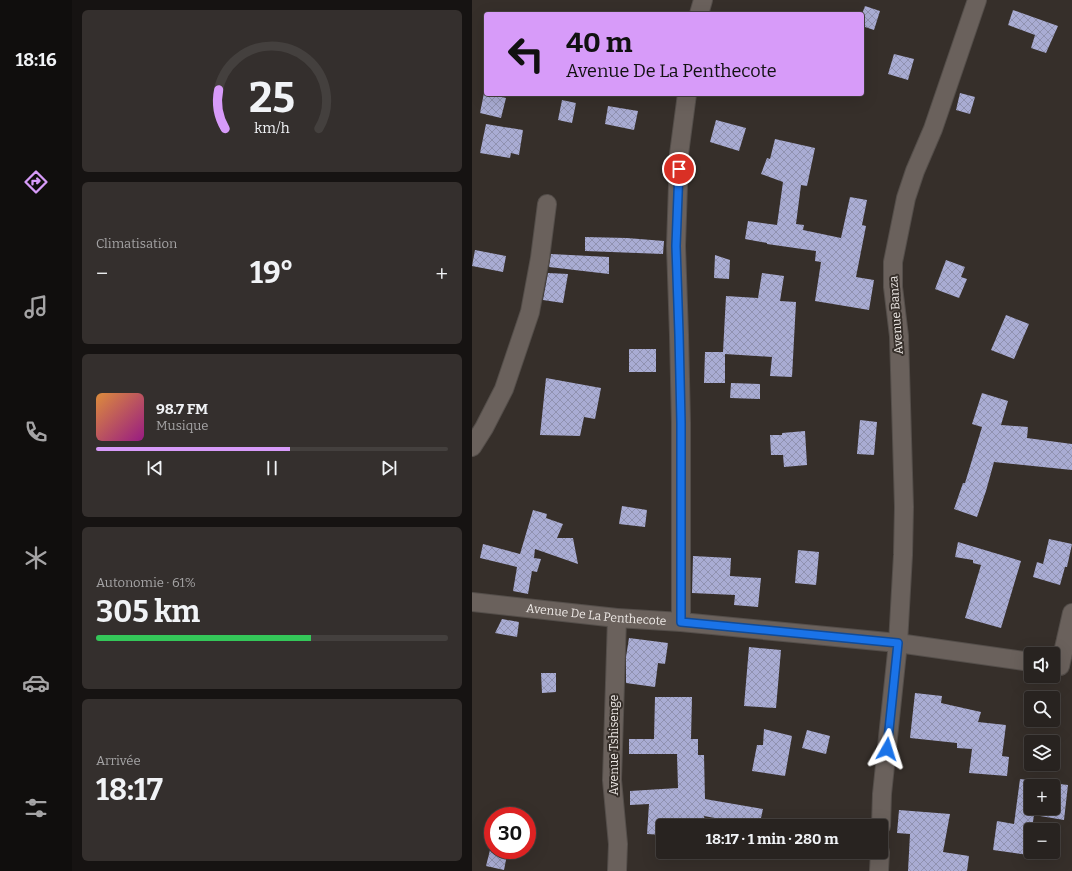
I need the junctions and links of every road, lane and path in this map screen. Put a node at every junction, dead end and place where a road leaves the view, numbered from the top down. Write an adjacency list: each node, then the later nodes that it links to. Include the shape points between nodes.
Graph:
1 (703, 0): 3 (street)
2 (977, 0): 11 (street, Avenue Banza, via 906,198 893,262 893,287 899,336 904,507)
3 (700, 12)
4 (687, 96): 10 (street, via 679,154 676,246)
5 (547, 204): 6 (street, via 540,258 527,318 504,389)
6 (472, 447)
7 (472, 602): 9 (street, Avenue De La Penthecote)
8 (1072, 613): 13 (street)
9 (616, 618): 10 (street, Avenue De La Penthecote); 16 (street, Avenue Tshisenge, via 612,780 618,844)
10 (681, 622): 11 (street, Avenue De La Penthecote)
11 (898, 643): 12 (street, Avenue De La Penthecote); 14 (street, Avenue Banza)
12 (1024, 661)
13 (1062, 666)
14 (881, 819)
15 (880, 859): 17 (street)
16 (617, 871)
17 (879, 871)

